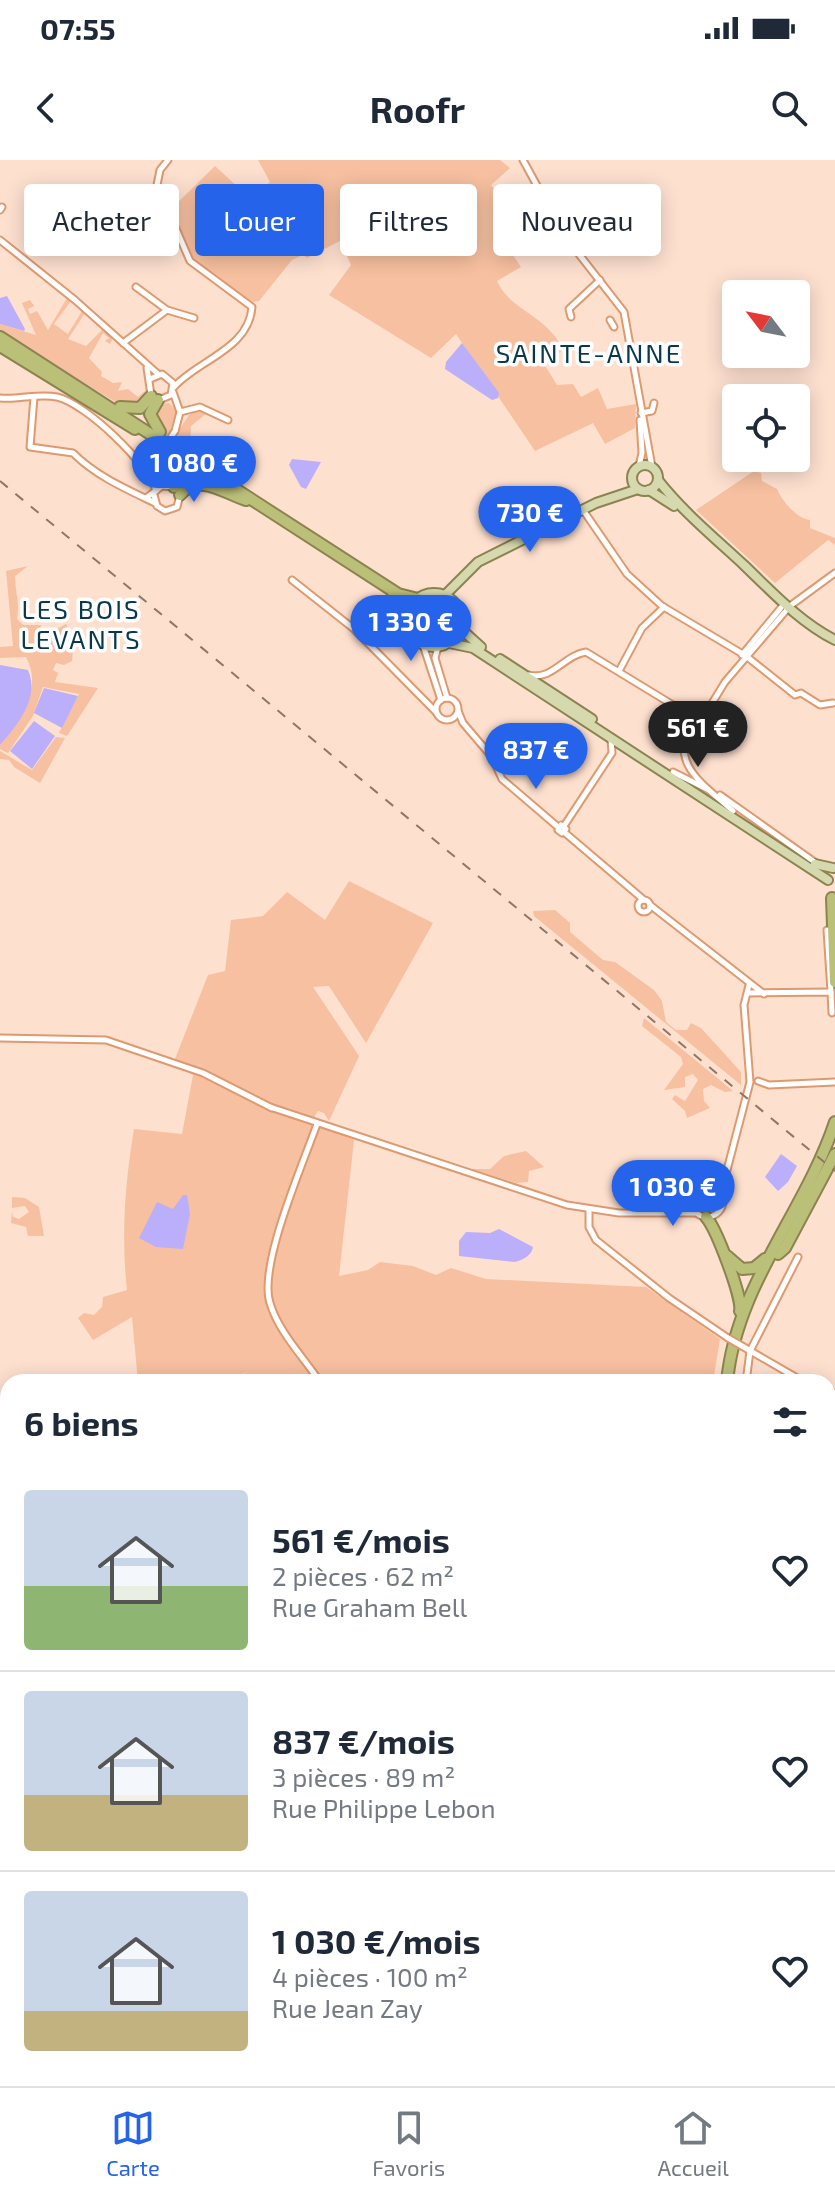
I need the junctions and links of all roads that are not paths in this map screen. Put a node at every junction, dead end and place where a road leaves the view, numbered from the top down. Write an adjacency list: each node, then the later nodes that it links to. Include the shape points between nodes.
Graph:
1 (168, 160): 16 (street, via 157,185 190,261 252,307 236,341)
2 (523, 160): 4 (street, via 564,235)
3 (0, 240): 12 (street)
4 (600, 280): 7 (street, via 569,309); 24 (street, via 624,312)
5 (136, 287): 6 (street)
6 (167, 310): 8 (street); 12 (street)
7 (571, 317)
8 (194, 318)
9 (610, 320): 10 (street)
10 (614, 327)
11 (0, 337): 23 (highway)
12 (123, 343): 14 (street)
13 (0, 346): 23 (highway)
14 (147, 368): 15 (street); 17 (street)
15 (158, 374): 17 (street); 18 (street)
16 (182, 378): 18 (street); 19 (street)
17 (150, 379): 22 (street, via 148,387)
18 (171, 379): 19 (street)
19 (174, 390): 22 (street); 26 (street)
20 (34, 397): 21 (street); 30 (street, via 75,404); 43 (street, via 30,447 73,453 80,463)
21 (0, 398)
22 (158, 398): 23 (highway, via 133,410); 26 (street); 38 (highway, via 150,414 157,429)
23 (98, 402): 29 (highway); 38 (highway)
24 (639, 403): 27 (street); 33 (street)
25 (654, 403): 27 (street, via 653,414)
26 (180, 410): 28 (street, via 200,407); 31 (street, bridge, via 175,431)
27 (641, 413): 34 (street)
28 (228, 420)
29 (156, 442): 39 (highway, via 181,470 182,478); 44 (highway)
30 (132, 457): 32 (street); 35 (street)
31 (156, 460): 32 (street); 35 (street); 35 (street)
32 (141, 464): 35 (street)
33 (639, 466): 34 (main road); 36 (main road)
34 (652, 467): 37 (main road)
35 (152, 478): 39 (street); 42 (street)
36 (632, 478): 40 (main road); 45 (main road)
37 (658, 480): 41 (main road); 48 (main road)
38 (234, 485): 54 (highway, via 398,594)
39 (172, 489): 42 (street); 44 (highway, via 212,486); 46 (street, via 177,507 169,511)
40 (638, 489): 41 (main road); 45 (main road)
41 (649, 490): 48 (main road)
42 (155, 493): 43 (street); 46 (street)
43 (144, 499): 46 (street)
44 (246, 500): 58 (highway, via 399,600)
45 (604, 500): 47 (main road)
46 (155, 503)
47 (583, 510): 50 (main road); 57 (street, via 627,574)
48 (701, 526): 49 (main road)
49 (746, 567): 56 (main road); 56 (main road)
50 (466, 573): 53 (main road); 55 (main road)
51 (835, 573): 56 (street)
52 (290, 582): 67 (street, via 354,629)
53 (445, 595): 54 (main road, via 431,593); 55 (main road)
54 (418, 599): 58 (main road)
55 (456, 604): 59 (main road)
56 (789, 605): 60 (main road); 60 (main road); 64 (street)
57 (664, 607): 64 (street); 66 (street, via 642,628)
58 (408, 613): 62 (main road, via 409,628)
59 (460, 628): 61 (main road); 65 (main road)
60 (835, 639)
61 (449, 643): 63 (main road); 75 (main road, via 473,648)
62 (423, 645): 63 (main road); 68 (street)
63 (438, 647): 68 (street)
64 (744, 656): 69 (street, via 795,695 801,693 820,705); 74 (street, via 703,718)
65 (510, 666): 66 (street, via 531,676 546,675 582,652); 78 (main road)
66 (619, 671): 74 (street, via 673,705)
67 (426, 700): 68 (street); 71 (street)
68 (442, 700): 70 (street, via 456,703); 71 (street)
69 (833, 703)
70 (458, 711): 72 (street); 73 (street)
71 (436, 712): 72 (street, via 445,720)
72 (453, 718): 73 (street)
73 (463, 723): 81 (street, via 485,747 502,779)
74 (682, 728): 79 (street, via 688,765)
75 (608, 736): 76 (street); 77 (main road)
76 (612, 753): 77 (street, via 623,750); 81 (street)
77 (642, 759): 84 (main road)
78 (673, 772): 79 (street); 80 (main road)
79 (712, 791): 80 (street); 83 (street, via 774,830)
80 (733, 811): 83 (main road)
81 (562, 828): 86 (street)
82 (834, 866): 83 (main road); 84 (main road)
83 (819, 867)
84 (828, 880): 85 (main road)
85 (833, 900): 89 (highway)
86 (641, 902): 87 (street); 87 (street, via 641,910)
87 (648, 908): 90 (street, via 661,913)
88 (827, 930): 89 (street)
89 (833, 987): 90 (street, via 764,994); 91 (street)
90 (752, 990): 93 (street, via 744,1005)
91 (832, 1013)
92 (0, 1038): 98 (street, via 106,1040 203,1073)
93 (751, 1075): 94 (street); 95 (street)
94 (758, 1081): 95 (street); 96 (street)
95 (750, 1082): 102 (street)
96 (835, 1082)
97 (835, 1122): 112 (highway)
98 (315, 1123): 100 (street); 100 (street); 116 (street, via 266,1287 273,1313)
99 (835, 1142): 112 (highway)
100 (383, 1144): 108 (street)
101 (835, 1154): 104 (highway)
102 (727, 1159): 105 (street); 106 (street)
103 (835, 1162): 104 (highway)
104 (821, 1184): 112 (highway)
105 (709, 1186): 106 (street); 107 (street, via 696,1190)
106 (721, 1193): 110 (street)
107 (691, 1200): 109 (street); 111 (street)
108 (589, 1210): 109 (street); 115 (street, bridge, via 596,1240 669,1298)
109 (651, 1213): 111 (street)
110 (718, 1213): 111 (street); 112 (highway, via 717,1227 732,1265 754,1268)
111 (701, 1215): 114 (highway, via 714,1228 740,1295)
112 (776, 1251): 114 (highway); 118 (highway, via 745,1323)
113 (798, 1257): 115 (street)
114 (739, 1324): 117 (highway)
115 (750, 1351): 119 (street); 120 (street)
116 (315, 1374)
117 (731, 1374)
118 (732, 1374)
119 (747, 1374)
120 (790, 1374)

